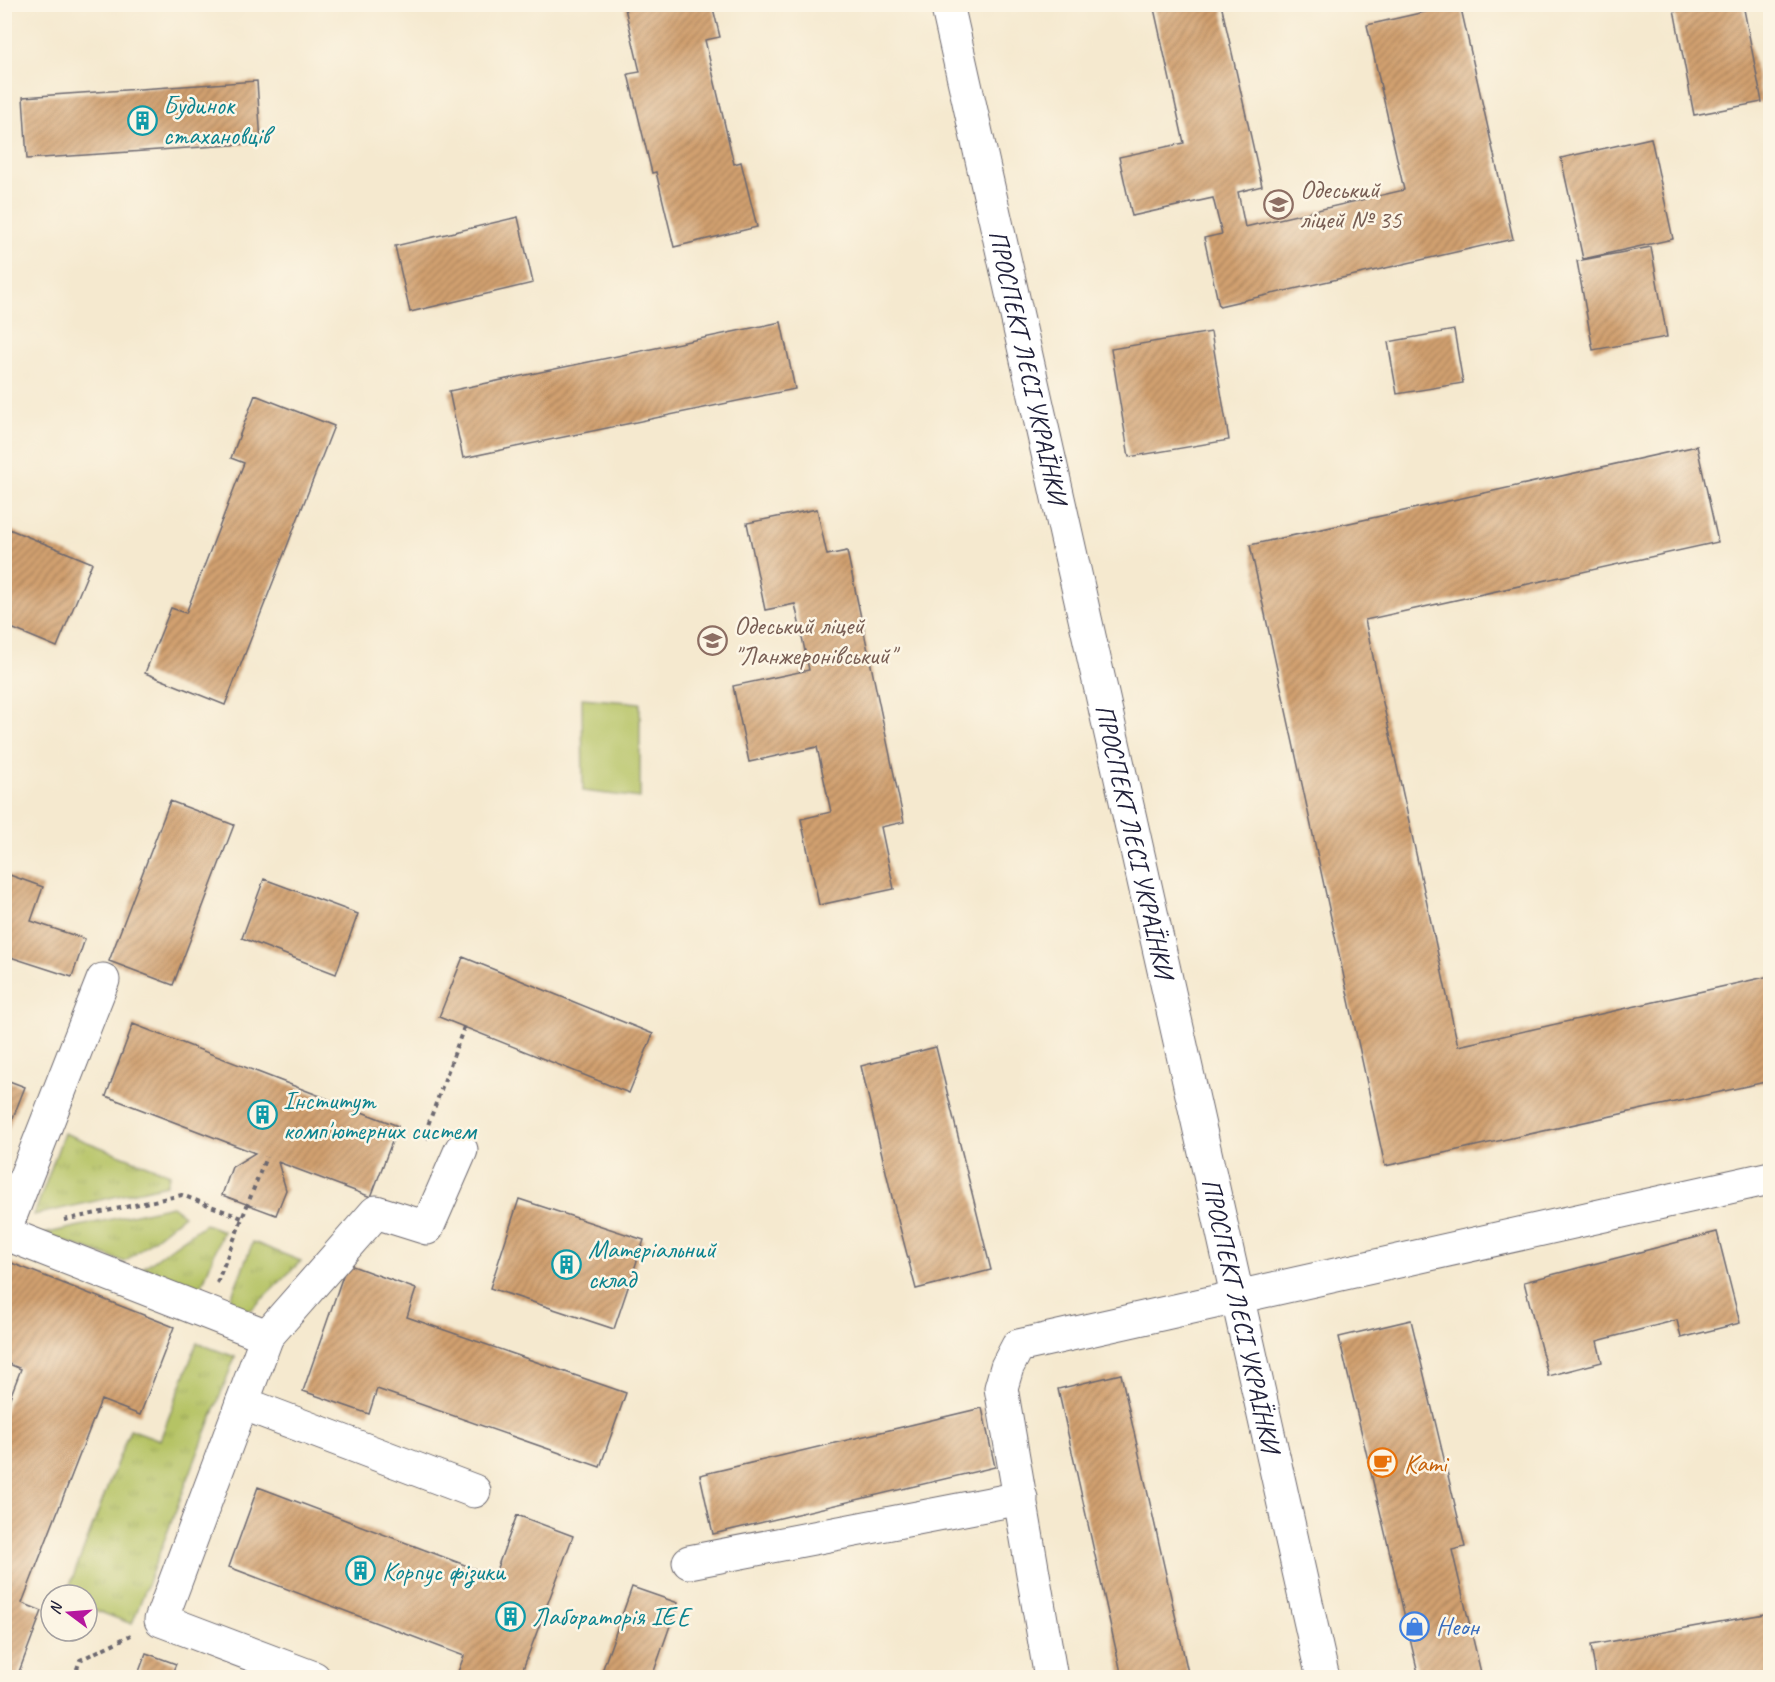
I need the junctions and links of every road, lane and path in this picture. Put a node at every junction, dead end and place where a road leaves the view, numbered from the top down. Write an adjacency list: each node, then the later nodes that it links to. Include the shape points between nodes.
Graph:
1 (947, 4): 10 (street, ПРОСПЕКТ ЛЕСІ УКРАЇНКИ)
2 (103, 980): 9 (street)
3 (464, 1027): 4 (path, via 424,1136)
4 (461, 1150): 12 (street, via 427,1228 376,1212)
5 (266, 1157): 7 (path)
6 (1770, 1178): 10 (street)
7 (242, 1218): 8 (path, via 182,1195); 11 (path)
8 (60, 1221)
9 (4, 1233): 11 (street)
10 (1237, 1297): 15 (street, via 1018,1346 1001,1388); 21 (street, ПРОСПЕКТ ЛЕСІ УКРАЇНКИ)
11 (206, 1311): 12 (street)
12 (267, 1336): 13 (street)
13 (242, 1403): 14 (street); 17 (street)
14 (474, 1491)
15 (1021, 1498): 16 (street); 20 (street)
16 (689, 1562)
17 (161, 1620): 18 (path, via 80,1660); 19 (street)
18 (74, 1677)
19 (314, 1677)
20 (1051, 1677)
21 (1323, 1677)

